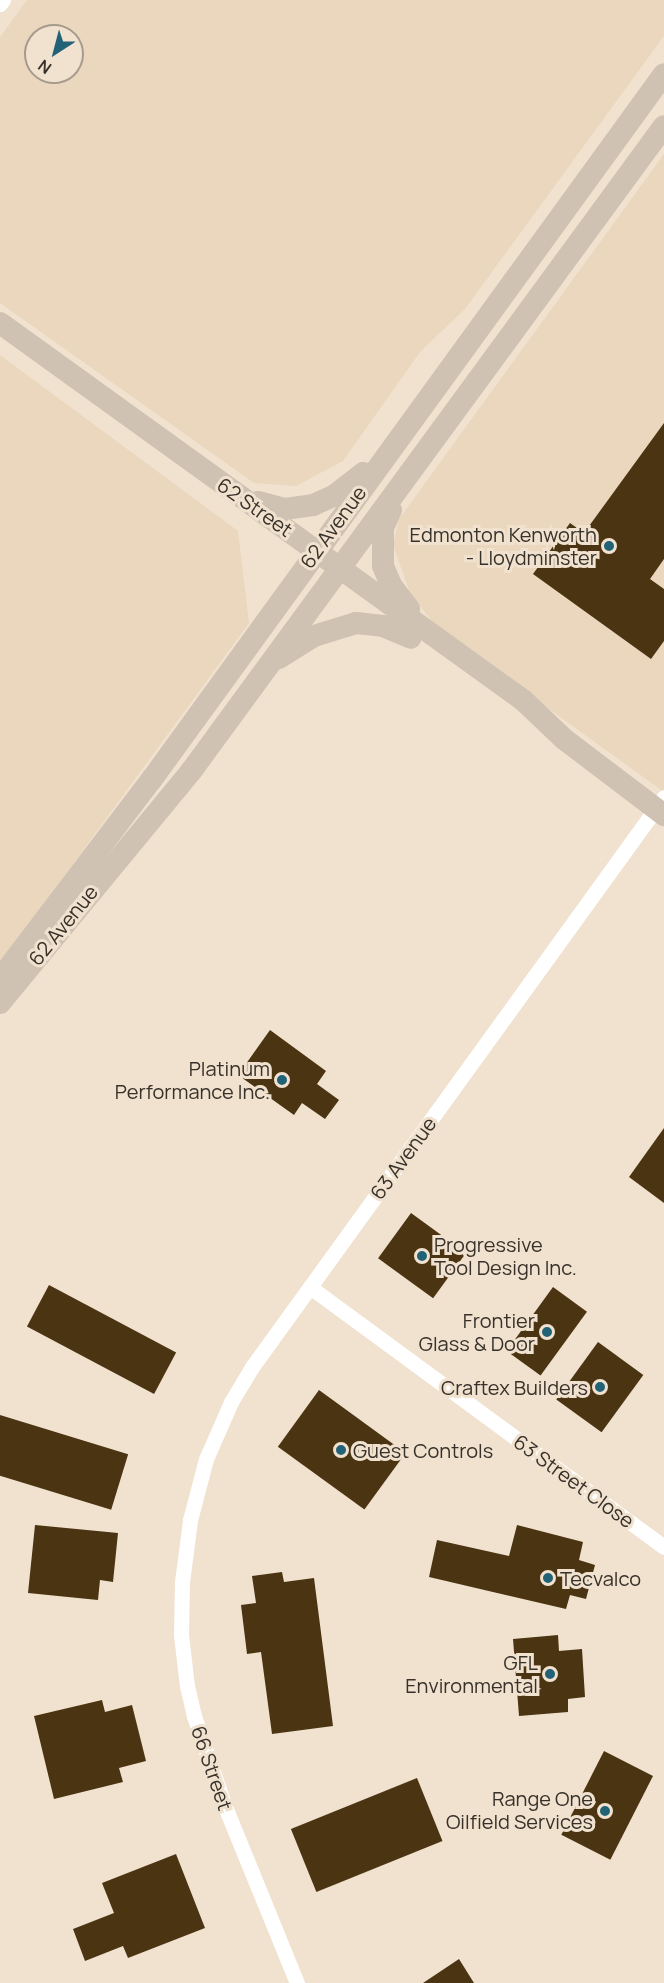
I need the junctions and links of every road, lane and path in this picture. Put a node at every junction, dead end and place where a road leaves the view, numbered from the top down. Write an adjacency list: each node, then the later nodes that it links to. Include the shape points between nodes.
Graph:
1 (3, 0): 2 (street)
2 (0, 4)
3 (664, 74): 7 (main road, 62 Avenue)
4 (664, 126): 8 (main road, 62 Avenue)
5 (0, 323): 9 (main road, 62 Street)
6 (0, 338): 10 (main road, 62 Street)
7 (383, 457): 9 (main road, via 335,495 313,505 285,509 266,506); 10 (main road, 62 Avenue)
8 (406, 479): 11 (main road, 62 Avenue); 12 (main road, via 383,528 383,566 397,596)
9 (219, 482): 10 (main road, 62 Street)
10 (311, 556): 11 (main road, 62 Street); 17 (main road, 62 Avenue, via 152,779)
11 (336, 573): 12 (main road, 62 Street); 13 (main road, 62 Street); 14 (main road, 62 Avenue)
12 (435, 636): 15 (main road, 62 Street, via 523,700)
13 (411, 638): 14 (main road, via 370,623 341,626 303,642); 15 (main road, 62 Street, via 513,712)
14 (264, 670): 18 (main road, 62 Avenue, via 179,786)
15 (564, 739): 16 (main road, 62 Street)
16 (661, 807): 19 (street, 63 Avenue)
17 (0, 979)
18 (0, 1003)
19 (310, 1287): 20 (street, 63 Avenue, via 231,1402 206,1459); 21 (street, 63 Street Close)
20 (187, 1541): 22 (street, 66 Street, via 181,1635 194,1716 224,1804)
21 (664, 1547)
22 (297, 1983)

